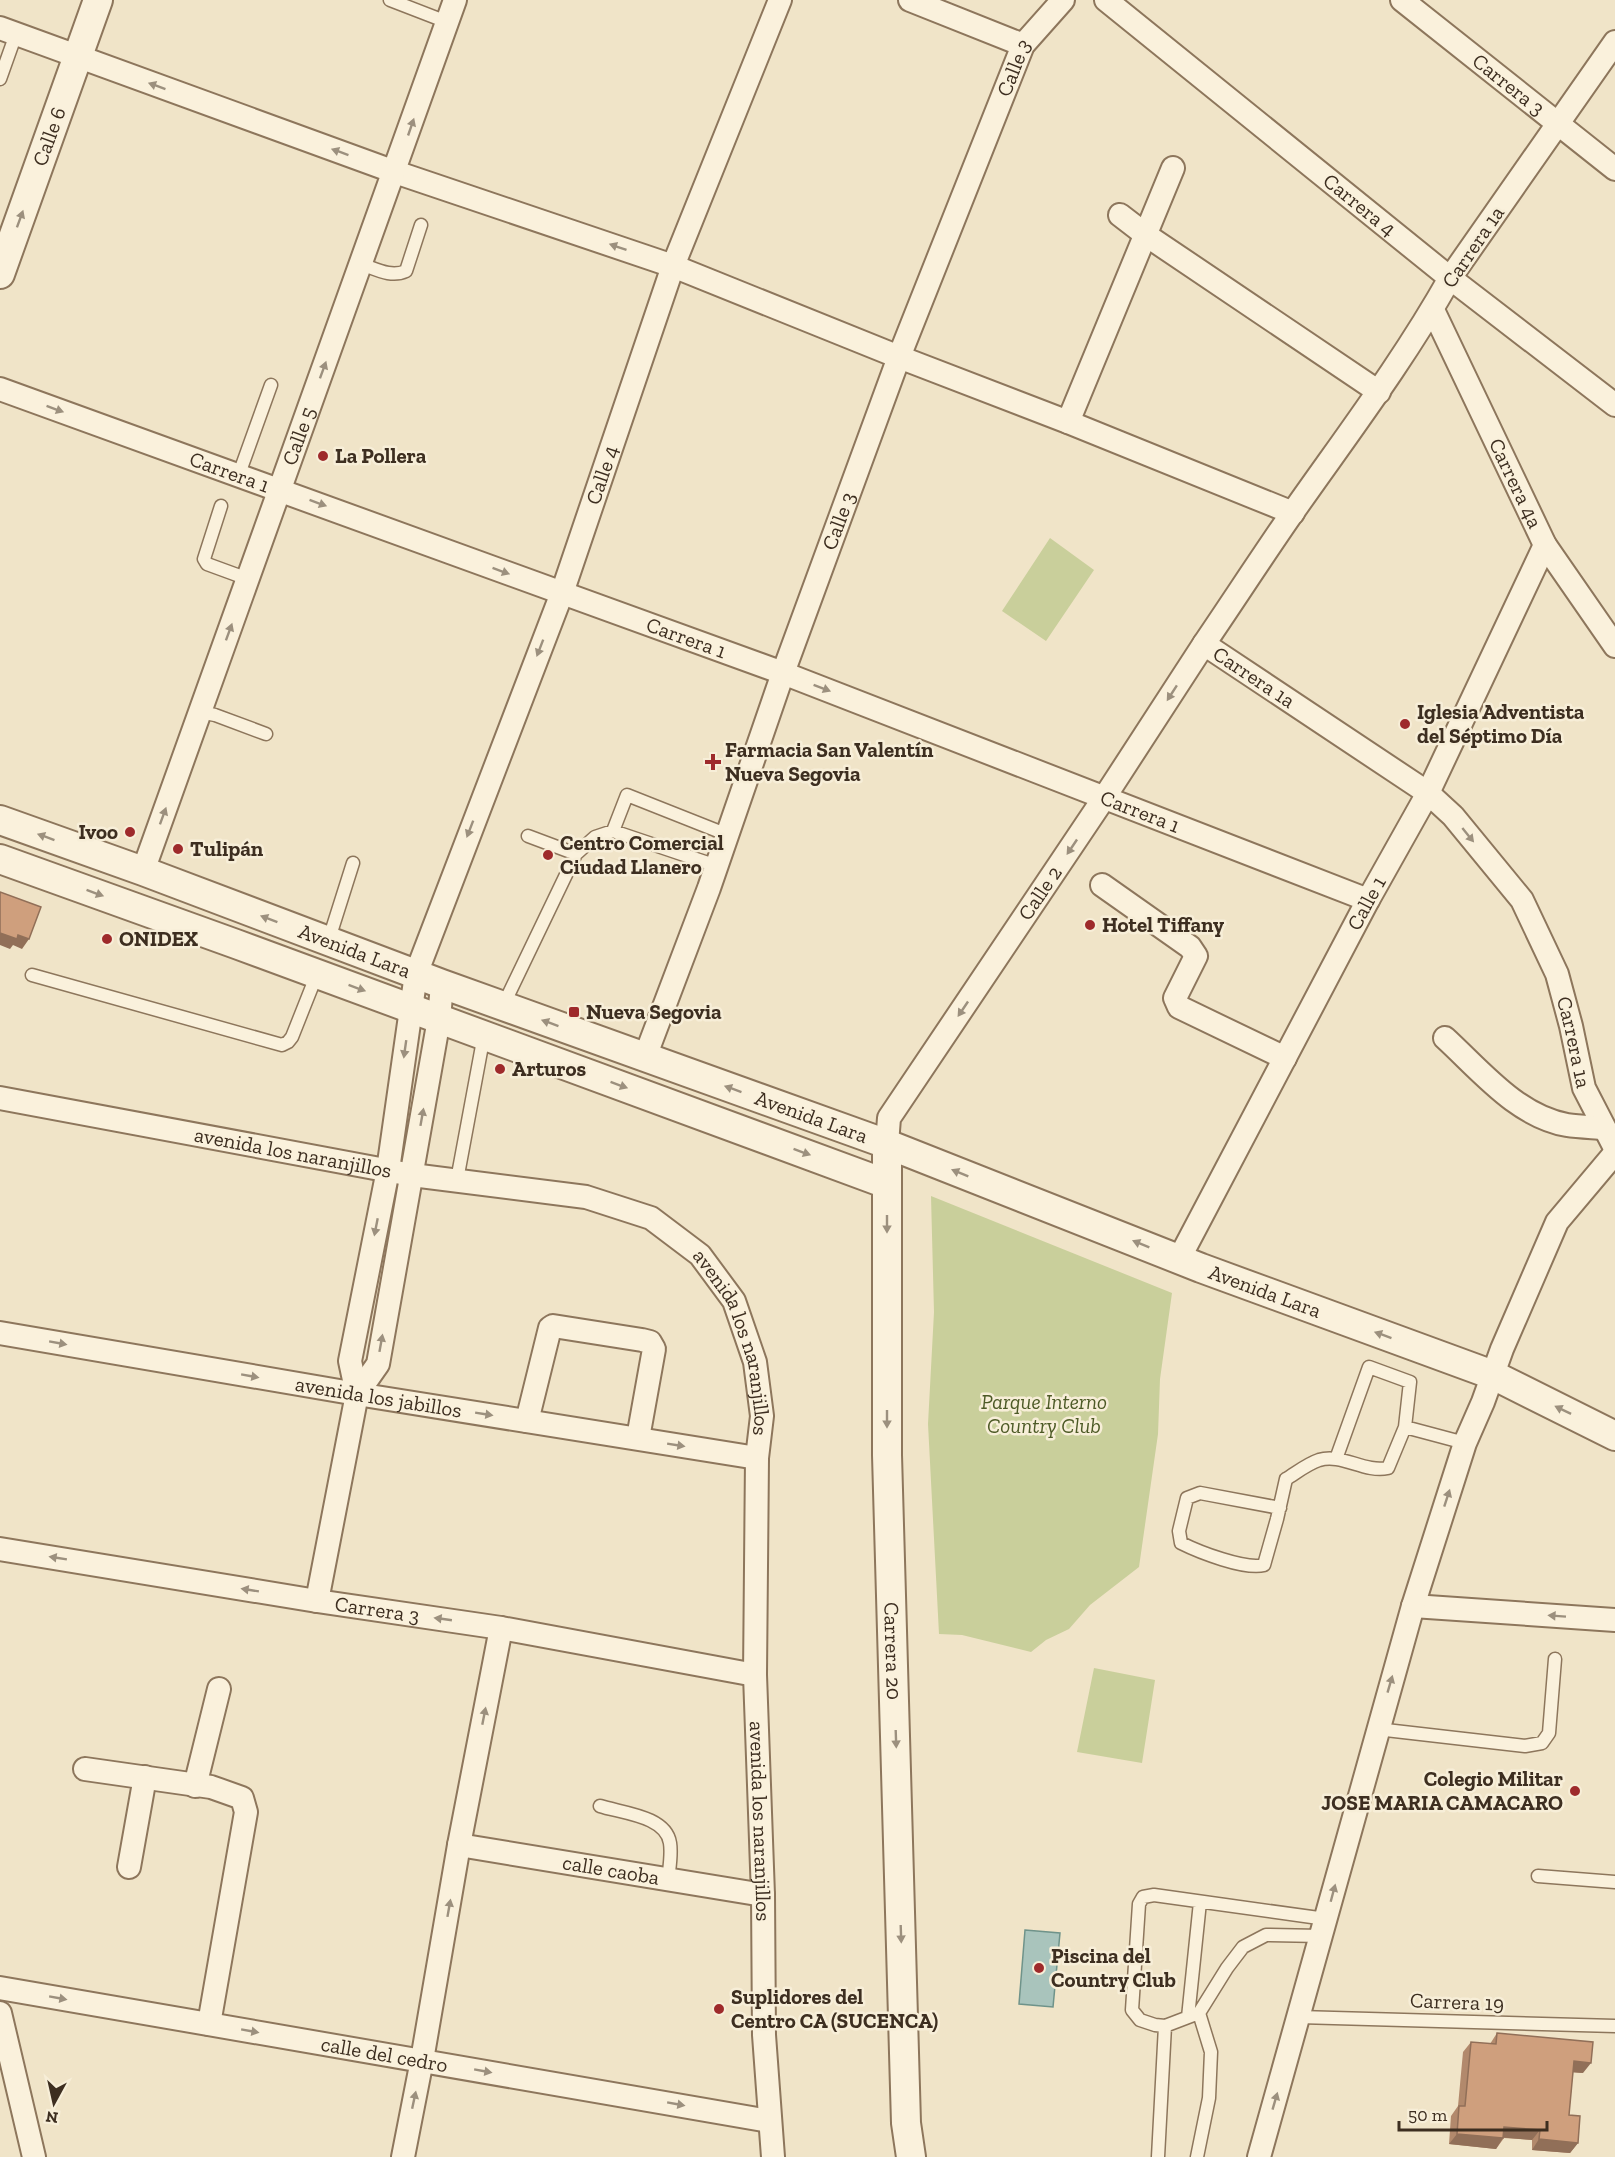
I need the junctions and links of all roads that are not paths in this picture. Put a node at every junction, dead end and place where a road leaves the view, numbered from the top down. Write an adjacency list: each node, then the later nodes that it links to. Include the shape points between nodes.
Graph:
1 (98, 0): 13 (street, Calle 6)
2 (390, 0): 9 (lane)
3 (455, 0): 9 (street, Calle 5)
4 (780, 0): 23 (street, Calle 4)
5 (910, 0): 12 (street)
6 (1063, 0): 12 (street, Calle 3)
7 (1106, 0): 25 (street, Carrera 4)
8 (1402, 0): 15 (street, Carrera 3)
9 (447, 22): 18 (street, Calle 5, one-way to 9)
10 (8, 31): 13 (street); 14 (lane)
11 (1615, 42): 15 (street, Carrera 1a)
12 (1023, 45): 27 (street, Calle 3)
13 (78, 57): 18 (street, one-way to 13); 24 (street, Calle 6, one-way to 13)
14 (0, 79)
15 (1559, 125): 17 (street, Carrera 3); 25 (street, Carrera 1a)
16 (1173, 168): 21 (street)
17 (1615, 169)
18 (395, 172): 22 (street, Calle 5); 23 (street, one-way to 18)
19 (1120, 215): 21 (street)
20 (421, 225): 22 (lane, via 406,271 391,274)
21 (1146, 235): 30 (street); 32 (street)
22 (361, 264): 34 (street, Calle 5, one-way to 22)
23 (673, 266): 27 (street); 39 (street, Calle 4)
24 (0, 274)
25 (1450, 278): 26 (street, Carrera 1a); 31 (street, Carrera 4)
26 (1432, 310): 30 (street, Carrera 1a); 37 (street, Carrera 4a)
27 (898, 357): 32 (street); 42 (street, Calle 3)
28 (271, 385): 33 (lane)
29 (0, 389): 33 (street, Carrera 1, one-way to 33)
30 (1379, 392): 36 (street, Carrera 1a)
31 (1615, 405)
32 (1068, 422): 36 (street)
33 (239, 474): 34 (street, Carrera 1)
34 (279, 489): 38 (street, Calle 5); 39 (street, Carrera 1, one-way to 39)
35 (221, 506): 38 (lane, via 204,559 207,564)
36 (1293, 513): 40 (street, Carrera 1a)
37 (1545, 545): 41 (street, Carrera 4a); 45 (street, Calle 1)
38 (248, 579): 43 (street, Calle 5, one-way to 38)
39 (562, 593): 42 (street, Carrera 1); 59 (street, Calle 4, one-way to 59)
40 (1204, 644): 45 (street, Carrera 1a); 46 (street, Calle 2, one-way to 46)
41 (1615, 646)
42 (783, 673): 46 (street, Carrera 1, one-way to 46); 49 (street, Calle 3)
43 (200, 712): 44 (lane); 55 (street, Calle 5, one-way to 43)
44 (266, 734)
45 (1428, 793): 57 (street, Calle 1); 71 (street, Carrera 1a, one-way to 71, via 1453,816 1522,900 1557,974 1584,1088)
46 (1104, 798): 57 (street, Carrera 1); 72 (street, Calle 2, one-way to 72, via 890,1118)
47 (0, 820): 55 (street, Avenida Lara, one-way to 47)
48 (613, 831): 49 (lane, via 627,795); 51 (lane, via 595,837); 54 (lane)
49 (728, 835): 54 (street, Calle 3)
50 (528, 836): 51 (lane)
51 (576, 854): 63 (lane)
52 (0, 859): 60 (street, Avenida Lara, one-way to 60)
53 (353, 863): 58 (lane)
54 (717, 866): 68 (street, Calle 3)
55 (143, 871): 58 (street, Avenida Lara, one-way to 55)
56 (1101, 885): 69 (street, via 1190,947 1196,956 1175,998 1179,1007)
57 (1368, 900): 69 (street, Calle 1)
58 (328, 942): 59 (street, Avenida Lara)
59 (419, 962): 62 (street, Avenida Lara); 64 (street, Calle 4)
60 (317, 974): 61 (lane, via 292,1037 282,1045); 64 (street, Avenida Lara, one-way to 64)
61 (32, 975)
62 (442, 984): 63 (street, Avenida Lara); 65 (street)
63 (503, 1006): 68 (street, Avenida Lara, one-way to 63)
64 (410, 1008): 65 (street, Avenida Lara); 75 (street, Calle 4, one-way to 75)
65 (440, 1019): 66 (street, Avenida Lara); 76 (street, one-way to 65)
66 (484, 1035): 77 (lane); 78 (street, Avenida Lara, one-way to 78)
67 (1445, 1038): 71 (street, via 1515,1103 1567,1125)
68 (645, 1057): 72 (street, Avenida Lara, one-way to 68)
69 (1285, 1058): 79 (street, Calle 1)
70 (0, 1098): 75 (street, avenida los naranjillos)
71 (1604, 1128): 73 (street, Carrera 1a)
72 (887, 1144): 78 (street, Carrera 20); 79 (street, Avenida Lara, one-way to 72)
73 (1615, 1148)
74 (1615, 1153): 81 (street, via 1557,1222)
75 (388, 1170): 76 (street, avenida los naranjillos); 82 (street, Calle 4, one-way to 82, via 350,1361)
76 (412, 1175): 77 (street, avenida los naranjillos); 82 (street, one-way to 76, via 378,1364)
77 (457, 1180): 88 (street, avenida los naranjillos, via 585,1197 651,1218 700,1255 734,1301 755,1362 762,1416)
78 (887, 1184): 125 (street, Carrera 20, one-way to 125, via 887,1455 906,2123)
79 (1179, 1259): 81 (street, Avenida Lara, one-way to 79)
80 (0, 1333): 82 (street, avenida los jabillos, one-way to 82)
81 (1493, 1375): 85 (street, Avenida Lara, one-way to 81); 87 (street)
82 (357, 1394): 83 (street, avenida los jabillos, one-way to 83); 92 (street)
83 (527, 1421): 86 (street, avenida los jabillos); 86 (street, via 553,1326 650,1342 654,1349)
84 (1405, 1427): 87 (lane); 89 (lane, via 1388,1468 1376,1471); 89 (lane, via 1410,1382 1369,1367)
85 (1615, 1436)
86 (638, 1438): 88 (street, avenida los jabillos, one-way to 88)
87 (1465, 1443): 93 (street, one-way to 87)
88 (757, 1458): 97 (street, avenida los naranjillos)
89 (1336, 1459): 90 (lane, via 1321,1459 1286,1479)
90 (1280, 1508): 90 (lane, via 1200,1493 1187,1498 1179,1531 1181,1543 1242,1564 1264,1565)
91 (0, 1549): 92 (street, Carrera 3, one-way to 91)
92 (317, 1601): 95 (street, Carrera 3, one-way to 92)
93 (1413, 1606): 94 (street, one-way to 93); 99 (street, one-way to 93)
94 (1615, 1620)
95 (501, 1628): 97 (street, Carrera 3); 104 (street, one-way to 95)
96 (1555, 1659): 99 (lane, via 1549,1733 1542,1743 1524,1746)
97 (755, 1676): 109 (street, avenida los naranjillos)
98 (219, 1689): 102 (street)
99 (1377, 1730): 111 (street, one-way to 99)
100 (85, 1769): 101 (street)
101 (145, 1778): 102 (street); 105 (street)
102 (195, 1786): 116 (street, via 242,1798 246,1812)
103 (600, 1806): 107 (lane, via 657,1822 665,1830 670,1843)
104 (459, 1845): 107 (street, calle caoba); 120 (street, one-way to 104)
105 (129, 1867)
106 (1538, 1876): 108 (lane)
107 (668, 1881): 109 (street, calle caoba)
108 (1615, 1882)
109 (763, 1895): 121 (street, avenida los naranjillos)
110 (1200, 1902): 111 (lane); 114 (lane); 117 (lane, via 1154,1895 1143,1897 1138,1904 1132,2010 1140,2020)
111 (1323, 1928): 114 (lane, via 1266,1935 1243,1947); 115 (street)
112 (0, 1988): 116 (street, calle del cedro, one-way to 116)
113 (0, 2013): 119 (street)
114 (1193, 2015): 117 (lane); 127 (lane, via 1211,2052 1209,2098)
115 (1299, 2017): 118 (lane, Carrera 19); 128 (street, one-way to 115)
116 (209, 2024): 120 (street, calle del cedro, one-way to 120)
117 (1165, 2026): 126 (lane)
118 (1615, 2026)
119 (5, 2055): 122 (street)
120 (423, 2060): 121 (street, calle del cedro, one-way to 121); 123 (street, one-way to 120)
121 (769, 2121): 124 (street, avenida los naranjillos)
122 (34, 2157)
123 (403, 2157)
124 (773, 2157)
125 (911, 2157)
126 (1158, 2157)
127 (1197, 2157)
128 (1259, 2157)

